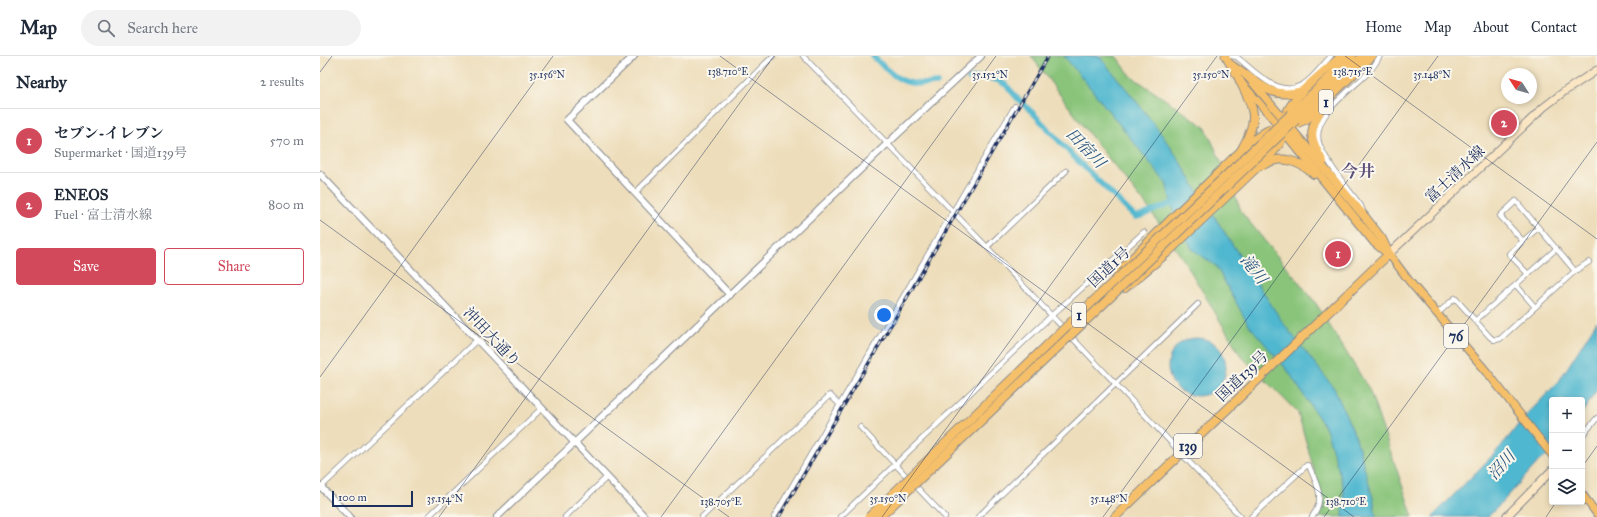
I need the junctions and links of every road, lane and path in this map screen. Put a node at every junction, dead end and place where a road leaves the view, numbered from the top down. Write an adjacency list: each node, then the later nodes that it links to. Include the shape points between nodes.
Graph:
1 (634, 56): 26 (street, via 567,120)
2 (773, 56): 26 (street)
3 (803, 56): 19 (street)
4 (981, 56): 19 (street)
5 (1225, 56): 14 (main road)
6 (1231, 56): 7 (street, via 1237,57 1273,85 1292,88 1302,85)
7 (1331, 56)
8 (1342, 56): 15 (highway, 1)
9 (1352, 56): 45 (highway, 国道1号 / 1, bridge)
10 (1372, 56): 12 (highway, 1)
11 (1380, 56): 28 (street, via 1370,71 1348,90 1321,120 1317,137 1320,147 1361,206)
12 (1363, 60): 16 (highway, 1); 45 (highway, 国道1号 / 1, bridge)
13 (1597, 70): 34 (main road, 富士清水線, via 1544,107)
14 (1243, 78): 15 (highway, 1, via 1280,94); 18 (main road); 20 (highway, 1, via 1254,122)
15 (1304, 90): 18 (highway, 1, via 1286,112)
16 (1325, 103): 18 (highway, 1, via 1307,119); 24 (highway, 1, via 1311,131 1314,144)
17 (1015, 106): 27 (street)
18 (1284, 126): 20 (highway, 1, via 1261,135); 21 (highway, 1, via 1280,142); 24 (highway); 25 (highway)
19 (887, 144): 27 (street); 39 (street)
20 (1240, 153): 45 (highway, 1, bridge, via 1153,236)
21 (1255, 169): 25 (highway, 1, via 1276,160 1295,161); 45 (highway, 1, bridge, via 1168,252)
22 (1066, 171): 32 (street)
23 (320, 174): 46 (street, 沖田大通り)
24 (1334, 180): 28 (highway)
25 (1326, 185): 34 (highway, via 1375,243)
26 (635, 193): 39 (street)
27 (953, 212): 32 (street); 48 (street)
28 (1365, 217): 34 (highway, via 1382,239)
29 (1538, 228): 31 (street); 31 (street, via 1516,201 1500,216); 33 (street)
30 (1144, 232): 43 (street)
31 (1523, 241): 37 (street, via 1509,254)
32 (987, 247): 43 (street)
33 (1556, 249): 36 (street); 37 (street)
34 (1388, 254): 42 (main road, 76); 55 (highway, 国道139号 / 139)
35 (1589, 262): 36 (street)
36 (1575, 271): 41 (street)
37 (1528, 274): 38 (street)
38 (1516, 285): 41 (street); 44 (street)
39 (730, 295): 53 (street)
40 (1198, 304): 47 (street)
41 (1535, 307): 44 (street, via 1500,338 1494,340)
42 (1437, 314): 44 (street, via 1455,298); 54 (main road, 76, via 1487,372)
43 (1051, 316): 47 (street); 56 (street)
44 (1475, 321)
45 (1072, 327): 70 (highway, 国道1号 / 1, bridge); 71 (highway, 国道1号 / 1, bridge)
46 (476, 340): 49 (street, 沖田大通り); 59 (street)
47 (1116, 384): 55 (street); 73 (street)
48 (840, 405): 67 (street, via 830,395); 68 (street)
49 (542, 408): 53 (street, 沖田大通り); 63 (street)
50 (1597, 418): 52 (street)
51 (860, 427): 56 (street)
52 (1584, 433)
53 (574, 443): 58 (street, 沖田大通り); 64 (street)
54 (1549, 451)
55 (1181, 453): 74 (highway, 国道139号 / 139); 75 (street)
56 (896, 464): 69 (street); 72 (street)
57 (1549, 473): 78 (main road)
58 (607, 477): 65 (street); 66 (street, 沖田大通り)
59 (320, 487): 62 (street)
60 (1585, 498): 61 (main road)
61 (1597, 514)
62 (350, 517)
63 (428, 517)
64 (496, 517)
65 (565, 517)
66 (645, 517)
67 (702, 517)
68 (774, 517)
69 (840, 517)
70 (869, 517)
71 (880, 517)
72 (945, 517)
73 (978, 517)
74 (1115, 517)
75 (1241, 517)
76 (1251, 517): 77 (street, via 1307,465 1310,466 1320,496)
77 (1312, 517)
78 (1506, 517)

